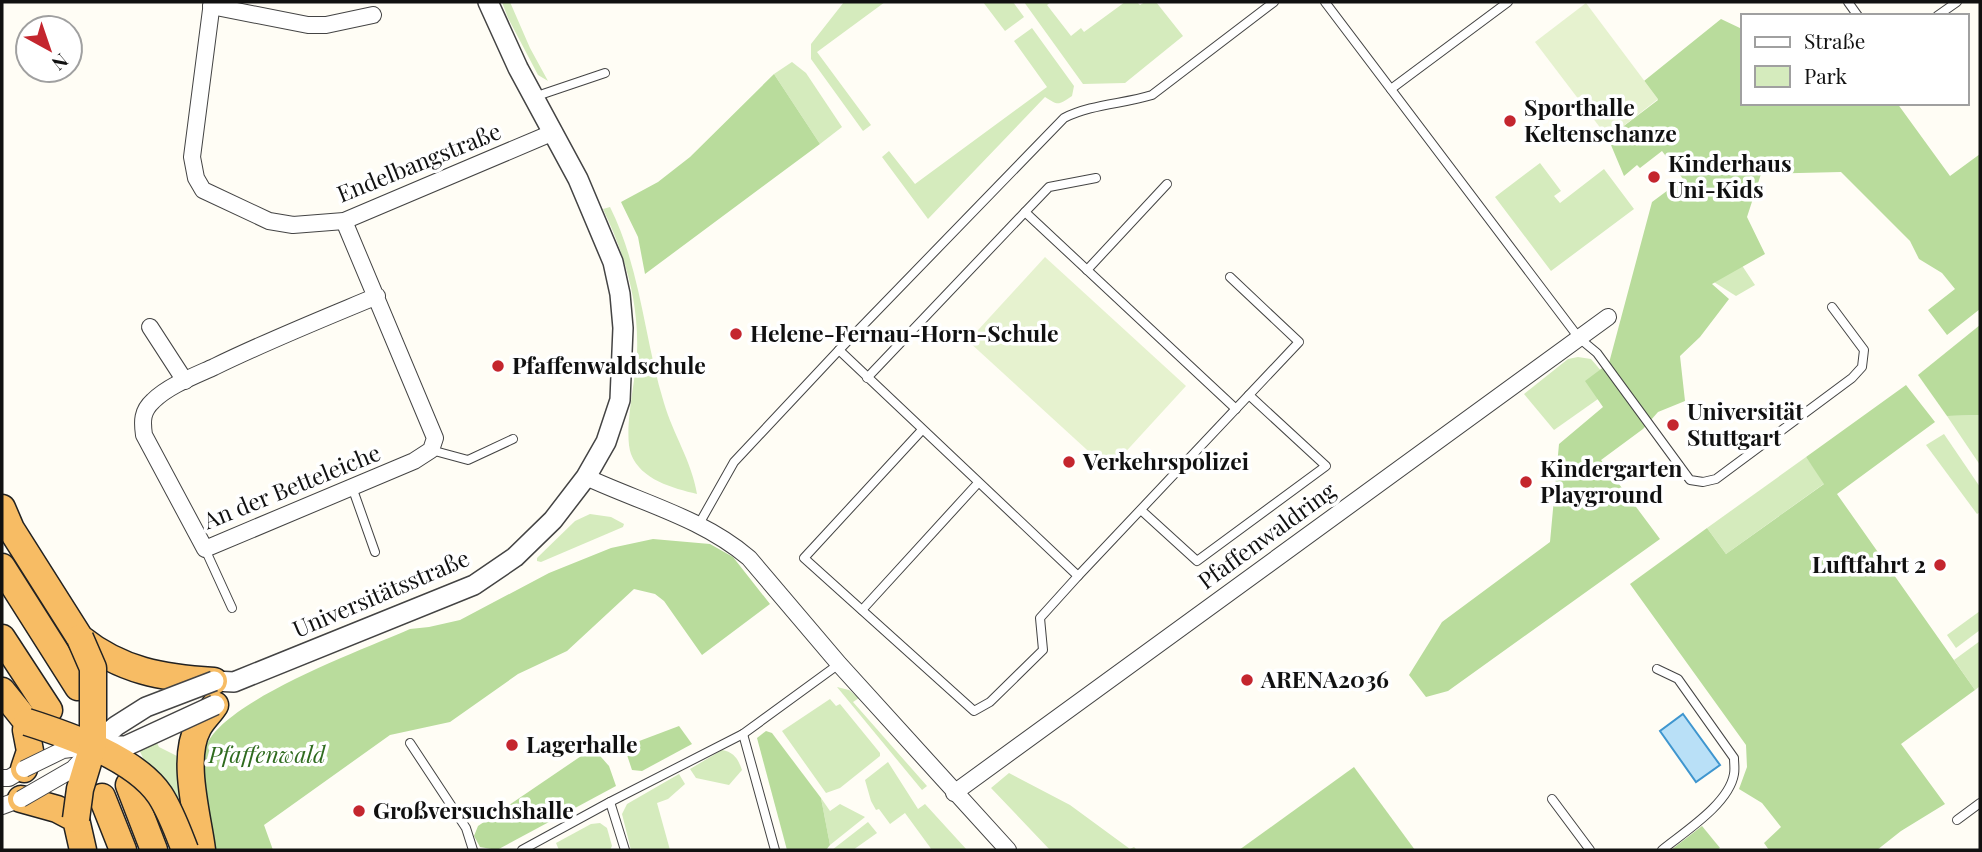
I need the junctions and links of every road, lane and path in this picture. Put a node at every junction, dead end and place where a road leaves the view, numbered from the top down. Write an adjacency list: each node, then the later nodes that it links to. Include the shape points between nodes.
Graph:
1 (488, 2): 11 (street, Universitätsstraße)
2 (1274, 2): 24 (lane, via 1152,95 1082,109 1065,118)
3 (1325, 2): 10 (lane)
4 (1508, 2): 10 (lane)
5 (1957, 2): 7 (lane)
6 (212, 4): 8 (street, via 308,25); 16 (street, Endelbangstraße, via 192,157 203,190 269,221 293,225)
7 (1940, 14)
8 (373, 15)
9 (605, 73): 11 (lane)
10 (1391, 89): 23 (lane)
11 (534, 97): 12 (street, Universitätsstraße)
12 (554, 132): 16 (street, Endelbangstraße); 32 (street, Universitätsstraße, via 592,209 620,294 620,400 606,442)
13 (1096, 178): 15 (lane, via 1049,187)
14 (1167, 184): 17 (lane)
15 (1025, 212): 17 (lane); 25 (lane)
16 (344, 221): 19 (street)
17 (1087, 270): 28 (lane)
18 (1230, 277): 27 (lane, via 1299,342)
19 (377, 296): 26 (street, An der Betteleiche); 31 (street, via 435,438)
20 (1832, 307): 23 (lane, via 1864,349 1862,367 1716,479 1703,482 1687,482 1597,353)
21 (1608, 317): 23 (street, Pfaffenwaldring)
22 (150, 327): 26 (street)
23 (1580, 338): 57 (street, Pfaffenwaldring)
24 (839, 350): 25 (lane); 37 (lane, via 734,462)
25 (867, 378): 29 (lane)
26 (185, 381): 38 (street, An der Betteleiche, via 155,399 142,421 155,459)
27 (1249, 395): 28 (lane); 36 (lane, via 1326,466 1197,561)
28 (1236, 409): 36 (lane)
29 (922, 430): 33 (lane); 43 (lane, via 804,558)
30 (513, 439): 31 (lane, via 468,460)
31 (431, 450): 34 (street, An der Betteleiche)
32 (586, 477): 37 (street); 49 (street, Universitätsstraße, via 554,520 525,548 474,585)
33 (978, 483): 40 (lane); 43 (lane)
34 (352, 487): 38 (street, An der Betteleiche); 39 (lane)
35 (2, 508): 45 (highway)
36 (1141, 510): 40 (lane)
37 (699, 524): 46 (street, via 749,558)
38 (205, 549): 42 (lane)
39 (375, 552)
40 (1078, 576): 43 (lane, via 1040,618 1043,650 990,702 974,711)
41 (5, 577): 48 (highway)
42 (232, 608)
43 (863, 610)
44 (2, 638): 51 (highway)
45 (80, 638): 49 (highway, bridge, via 136,669); 54 (highway, bridge, via 93,668)
46 (839, 664): 52 (lane); 57 (street)
47 (1657, 669): 75 (lane, via 1678,679 1734,758 1735,774 1717,805)
48 (78, 687)
49 (221, 690): 54 (street, Universitätsstraße, bridge, via 146,707); 54 (street, Universitätsstraße, bridge, via 126,746); 68 (highway, via 199,727 191,755)
50 (2, 691): 51 (highway)
51 (38, 716): 54 (highway, bridge); 56 (highway, via 26,730 30,751)
52 (743, 734): 60 (lane); 72 (lane)
53 (410, 743): 69 (lane, via 466,828)
54 (93, 746): 56 (street, Universitätsstraße, bridge, via 63,750); 56 (street, Universitätsstraße, bridge, via 73,769); 62 (highway, bridge); 67 (highway, bridge, via 152,785 169,810)
55 (129, 785): 66 (highway)
56 (12, 786): 62 (highway)
57 (954, 793): 73 (street)
58 (102, 797): 65 (highway)
59 (1552, 799): 74 (lane)
60 (610, 802): 70 (lane); 71 (lane)
61 (1980, 803): 63 (lane)
62 (76, 819): 64 (highway)
63 (1957, 820)
64 (83, 850)
65 (123, 850)
66 (154, 850)
67 (185, 850)
68 (202, 850)
69 (473, 850)
70 (522, 850)
71 (625, 850)
72 (775, 850)
73 (1008, 850)
74 (1590, 850)
75 (1662, 850)

